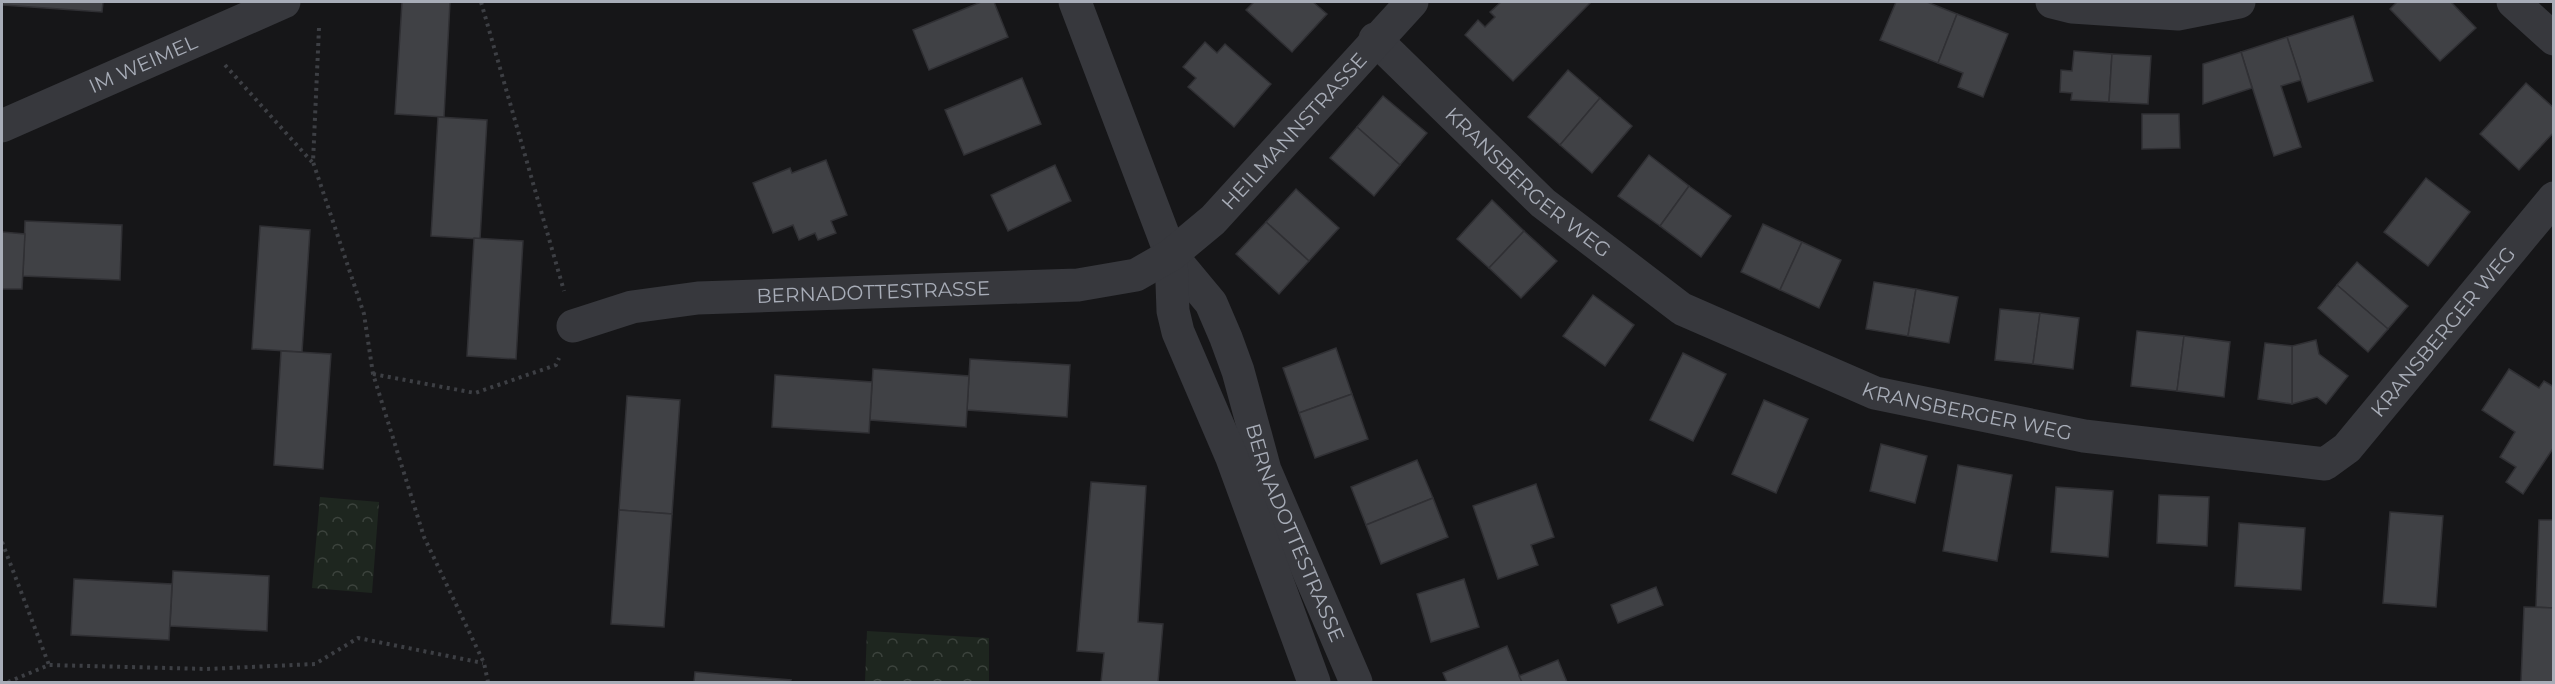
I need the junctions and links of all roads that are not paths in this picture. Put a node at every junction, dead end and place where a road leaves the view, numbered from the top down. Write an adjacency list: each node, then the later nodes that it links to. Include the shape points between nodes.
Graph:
1 (284, 2): 9 (street, IM WEIMEL)
2 (1075, 2): 11 (street, BERNADOTTESTRASSE)
3 (1412, 2): 7 (street, HEILMANNSTRASSE)
4 (2052, 2): 5 (street, via 2072,8 2178,14)
5 (2239, 2)
6 (2513, 2): 8 (street)
7 (1375, 39): 10 (street, KRANSBERGER WEG, via 1543,203 1682,309 1875,393 2084,436 2325,464 2347,448); 11 (street, HEILMANNSTRASSE, via 1213,220)
8 (2553, 39)
9 (2, 126)
10 (2553, 198)
11 (1171, 255): 12 (street, BERNADOTTESTRASSE, via 1136,274 1078,285 698,298 632,307); 13 (street, BERNADOTTESTRASSE, via 1173,311 1179,332 1228,450); 14 (street, BERNADOTTESTRASSE, via 1211,303 1238,371 1265,470)
12 (573, 326)
13 (1314, 682)
14 (1356, 682)

